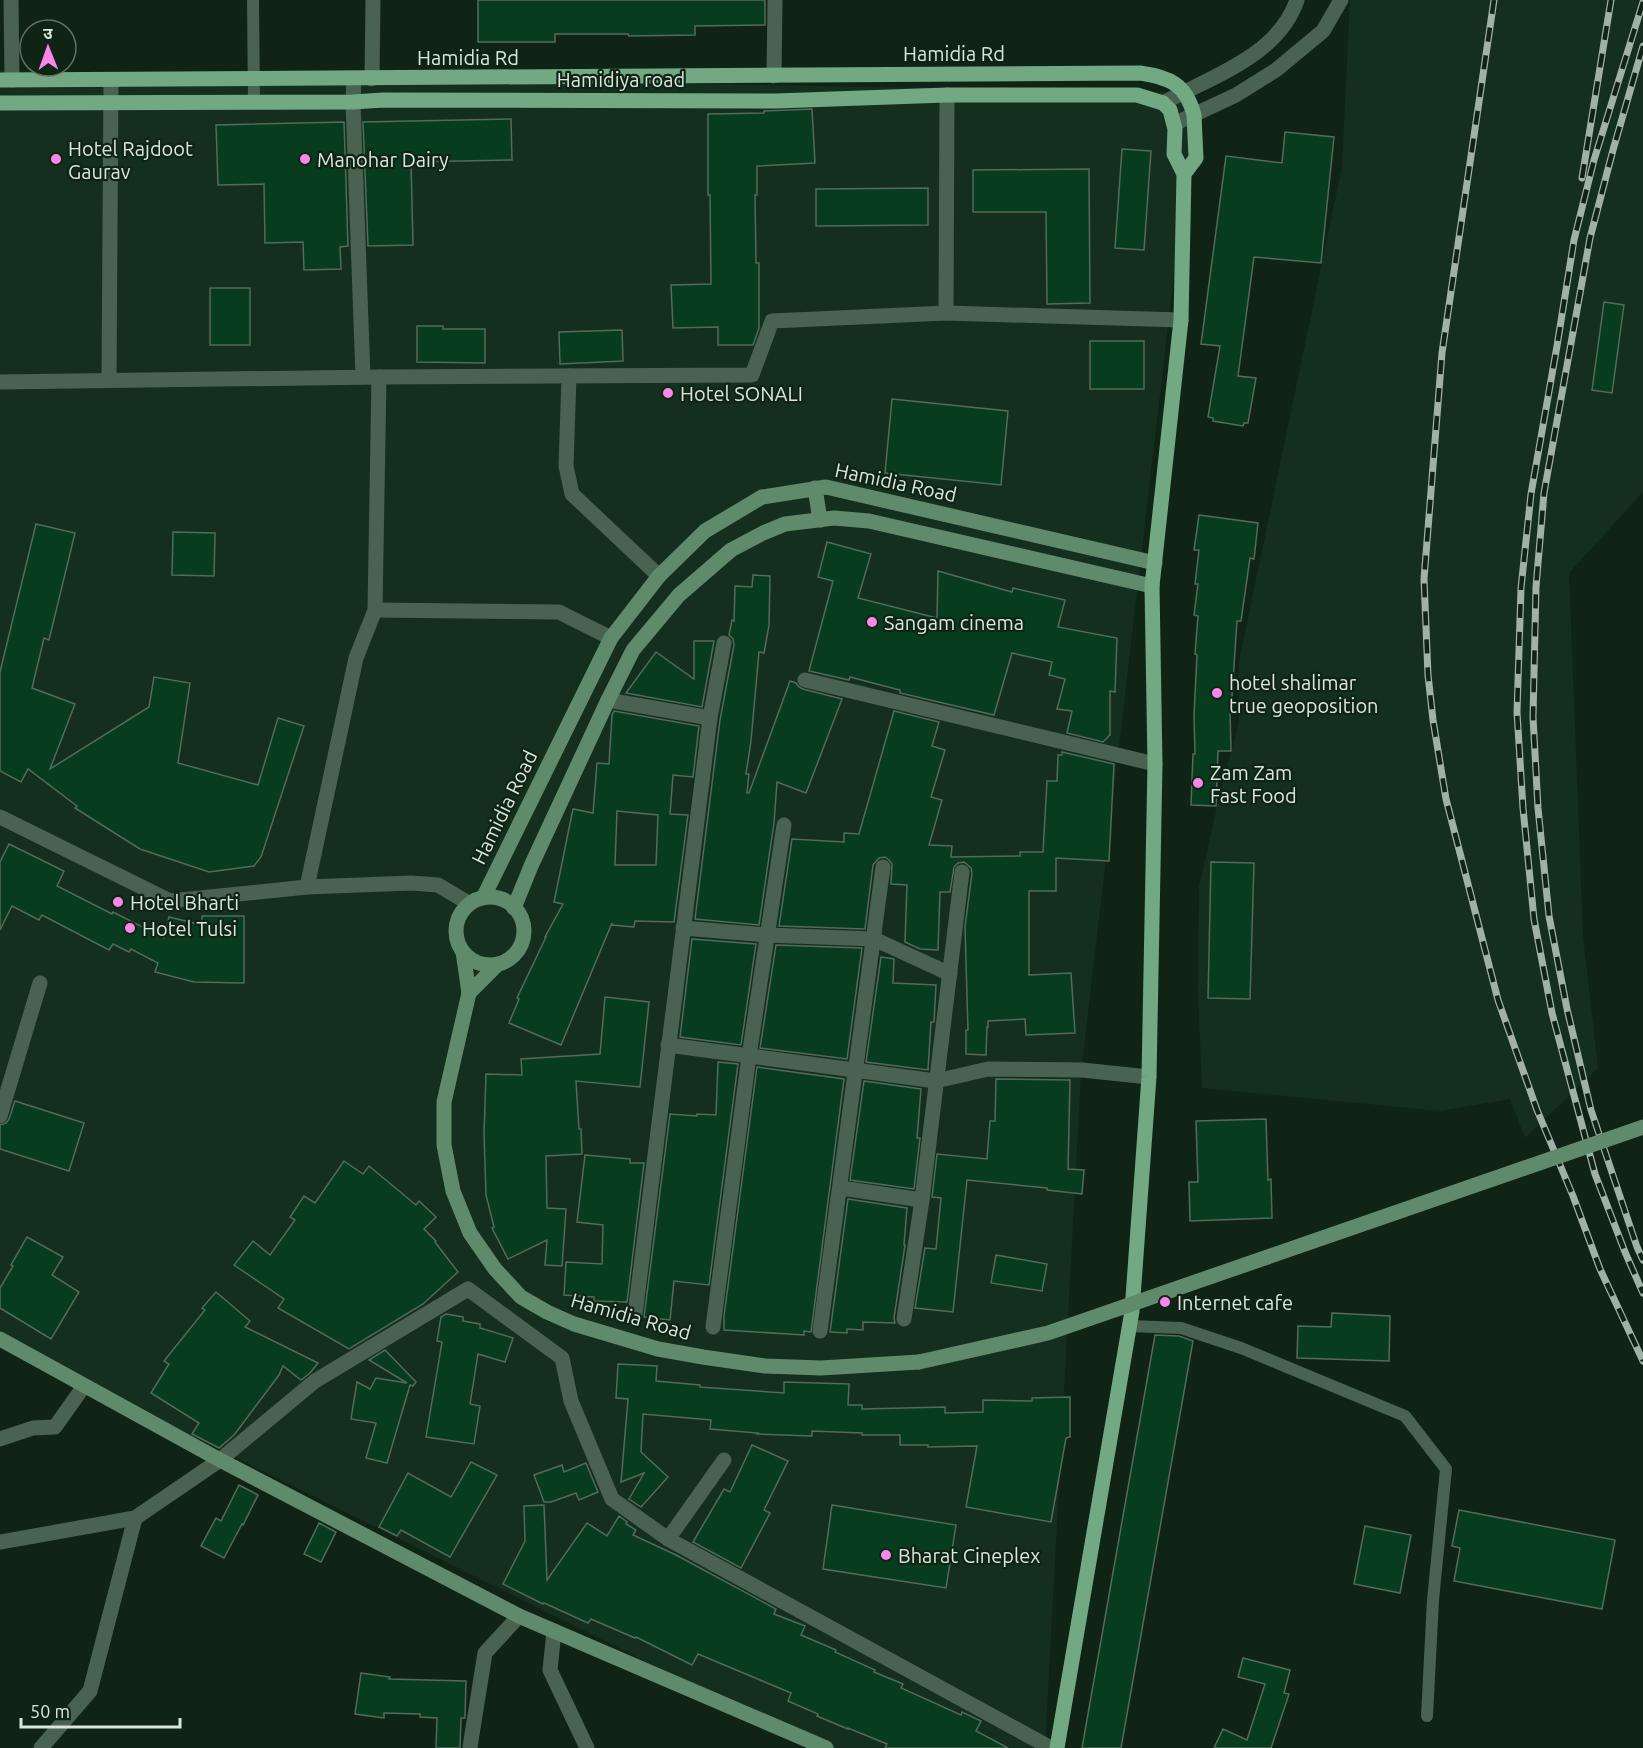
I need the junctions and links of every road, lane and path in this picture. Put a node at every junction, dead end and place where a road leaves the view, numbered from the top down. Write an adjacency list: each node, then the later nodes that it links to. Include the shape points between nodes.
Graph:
1 (11, 0): 11 (street)
2 (253, 0): 8 (lane)
3 (373, 0): 10 (street)
4 (775, 0): 7 (street)
5 (1297, 0): 13 (street, via 1281,31 1266,46)
6 (1341, 0): 21 (street, via 1323,31 1276,70)
7 (774, 76): 10 (main road, Hamidia Rd); 13 (main road, Hamidia Rd, via 1140,73 1161,76); 16 (main road)
8 (254, 78): 9 (main road, Hamidia Rd); 12 (main road, Hamidia Rd); 15 (lane)
9 (354, 78): 10 (main road, Hamidia Rd); 18 (street)
10 (372, 79)
11 (6, 80): 12 (main road, Hamidia Rd)
12 (111, 80): 17 (street)
13 (1183, 92): 20 (street); 21 (main road)
14 (947, 95): 16 (main road, Hamidiya road); 20 (main road, Hamidiya road, via 1137,95); 24 (street)
15 (254, 101): 17 (main road, Hamidiya road); 18 (main road, Hamidiya road)
16 (776, 101): 18 (main road, Hamidiya road)
17 (109, 102): 19 (main road, Hamidiya road); 29 (street)
18 (353, 102): 27 (street)
19 (0, 103)
20 (1163, 103): 22 (main road)
21 (1194, 115): 22 (street); 23 (main road, via 1196,158)
22 (1174, 124): 23 (main road, via 1174,154)
23 (1184, 174): 25 (main road)
24 (946, 313): 25 (street); 26 (street, via 772,321 752,375)
25 (1181, 320): 33 (main road)
26 (568, 376): 28 (street); 34 (street, via 566,466 572,494)
27 (363, 377): 28 (street); 29 (street)
28 (379, 377): 36 (street)
29 (109, 380): 30 (street)
30 (0, 382)
31 (815, 488): 32 (main road); 33 (main road, Hamidia Road, via 826,486); 34 (main road, Hamidia Road, via 762,498 705,531)
32 (819, 520): 35 (main road, via 869,521); 40 (main road, via 785,524 731,550 679,595 633,650)
33 (1155, 563): 35 (main road)
34 (659, 576): 37 (main road, Hamidia Road)
35 (1152, 586): 42 (main road)
36 (375, 610): 37 (street, via 559,612); 47 (street, via 356,658)
37 (611, 638): 48 (main road, Hamidia Road)
38 (724, 643): 41 (street)
39 (805, 680): 42 (street)
40 (608, 700): 41 (street); 49 (main road)
41 (710, 718): 50 (street)
42 (1155, 764): 61 (main road)
43 (0, 818): 47 (street, via 170,900)
44 (784, 825): 51 (street)
45 (883, 867): 52 (street)
46 (962, 872): 55 (street)
47 (308, 886): 48 (street, via 438,885)
48 (477, 901): 49 (main road, via 495,898); 53 (main road, via 462,912 456,930)
49 (514, 908): 54 (main road, via 523,924 521,944)
50 (683, 928): 51 (street); 58 (street)
51 (767, 935): 52 (street); 59 (street)
52 (874, 939): 55 (street); 60 (street)
53 (463, 952): 54 (main road, via 477,962); 57 (main road)
54 (498, 964): 57 (main road)
55 (950, 974): 62 (street)
56 (40, 983): 63 (street)
57 (468, 993): 64 (main road, Hamidia Road, bridge, via 444,1102 444,1145 453,1191 470,1233 495,1269 521,1297 574,1324 658,1349 765,1366 821,1368 919,1362 1048,1333)
58 (668, 1046): 59 (street); 67 (street)
59 (749, 1056): 60 (street); 70 (street)
60 (856, 1070): 62 (street); 65 (street)
61 (1149, 1077): 62 (street, via 1082,1070 988,1069); 69 (main road)
62 (936, 1080): 66 (street)
63 (0, 1116)
64 (1643, 1128)
65 (841, 1188): 66 (street); 71 (street)
66 (922, 1200): 68 (street)
67 (635, 1314)
68 (904, 1319)
69 (1130, 1326): 82 (lane, via 1181,1328 1241,1348 1405,1416 1446,1469); 88 (main road)
70 (713, 1327)
71 (820, 1331)
72 (0, 1339): 73 (main road)
73 (84, 1386): 74 (street, via 55,1427 33,1428); 75 (main road)
74 (0, 1439)
75 (220, 1460): 77 (street); 78 (street, via 315,1381 468,1289 562,1358 572,1401 612,1499); 80 (main road)
76 (724, 1460): 78 (street)
77 (135, 1518): 79 (street); 84 (street, via 90,1691)
78 (668, 1539): 87 (street)
79 (0, 1542)
80 (519, 1616): 81 (main road); 83 (street, via 485,1653)
81 (554, 1631): 85 (street, via 550,1670); 86 (main road)
82 (1427, 1716)
83 (470, 1747)
84 (41, 1748)
85 (587, 1748)
86 (826, 1748)
87 (1051, 1748)
88 (1057, 1748)

